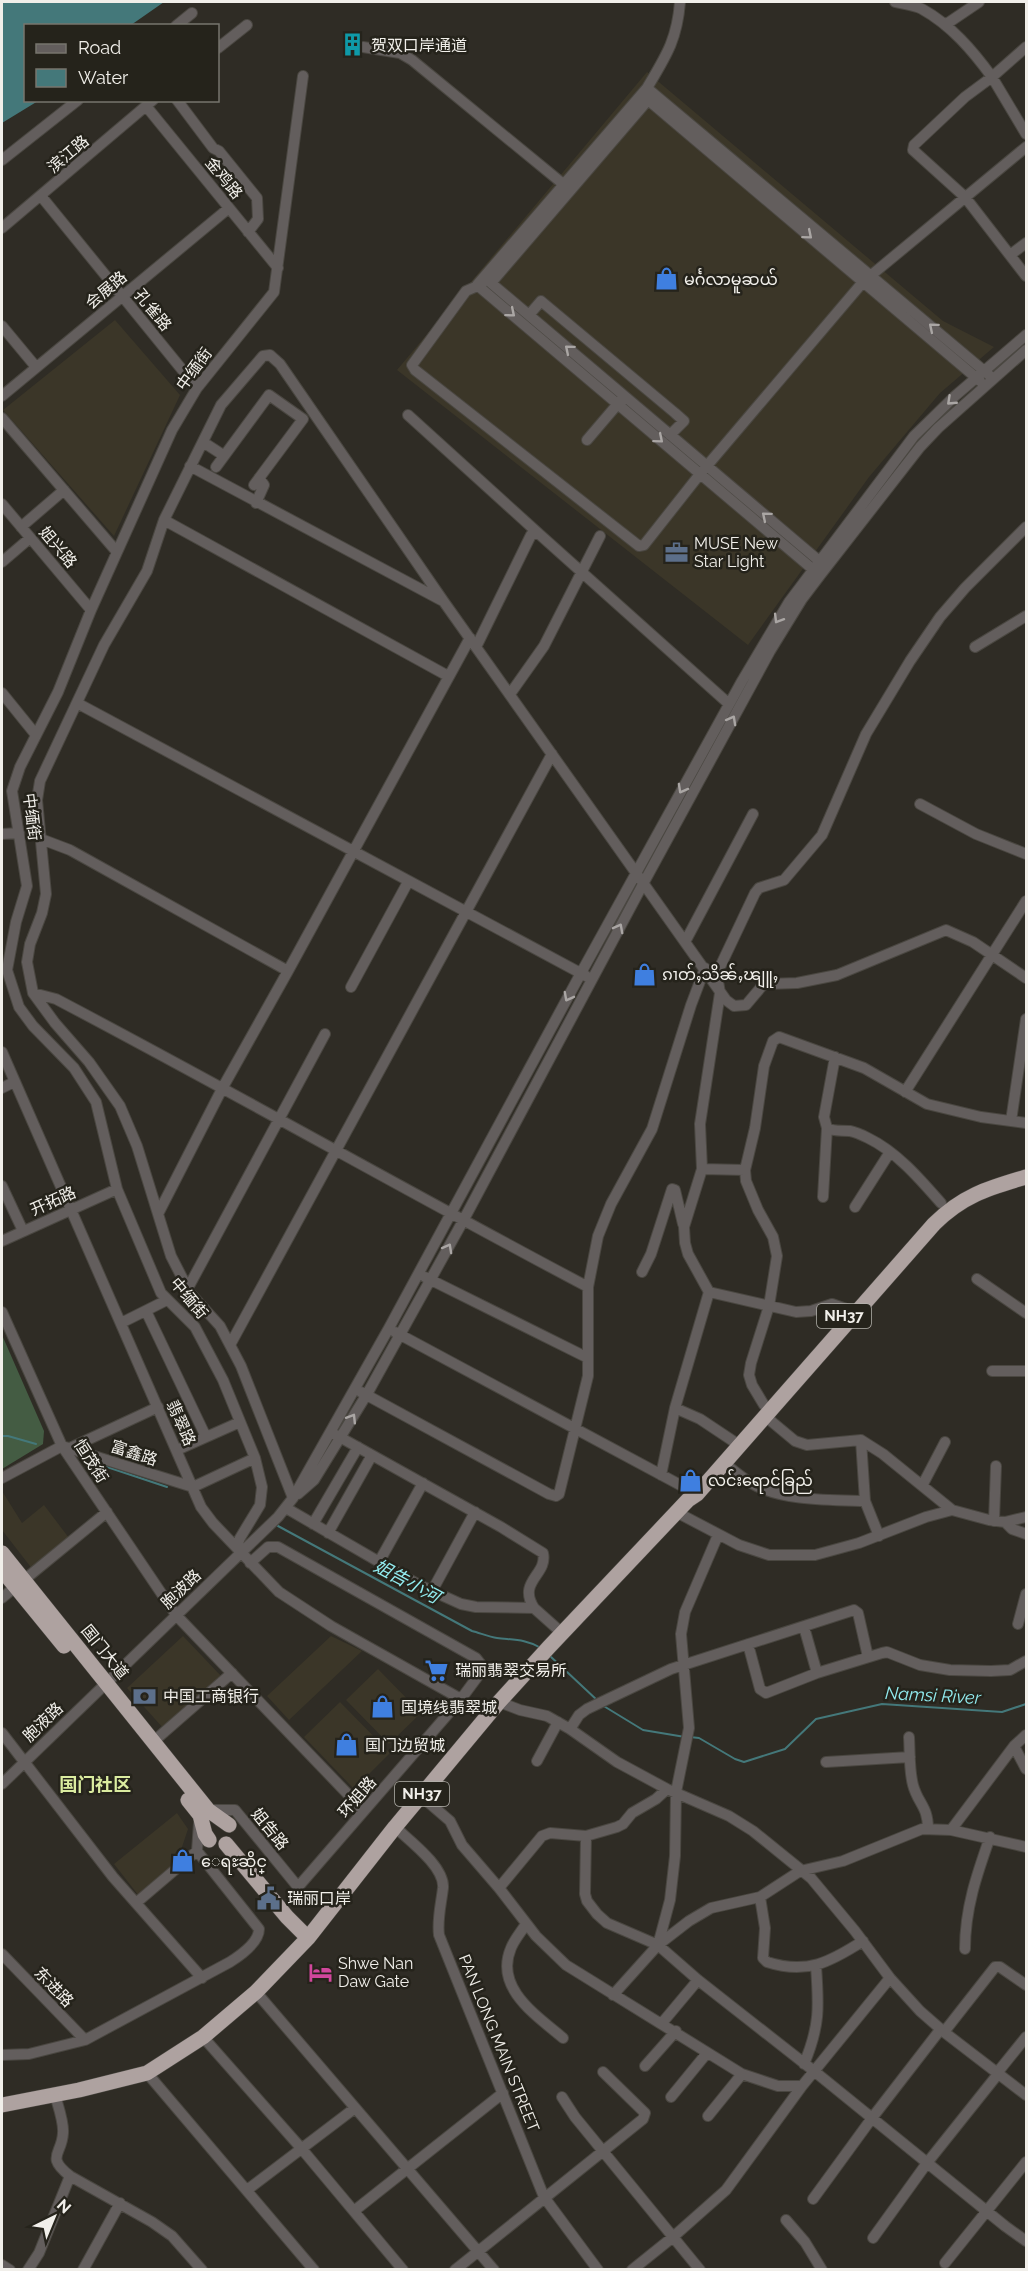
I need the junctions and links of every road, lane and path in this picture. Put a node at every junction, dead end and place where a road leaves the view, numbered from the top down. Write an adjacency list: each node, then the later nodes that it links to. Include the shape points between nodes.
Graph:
1 (680, 2): 14 (street, via 671,49)
2 (895, 2): 4 (street)
3 (979, 2): 8 (street)
4 (922, 5): 8 (street)
5 (192, 13): 6 (street)
6 (178, 24)
7 (247, 25): 9 (street)
8 (945, 25): 13 (street, via 971,49)
9 (219, 47)
10 (363, 47): 21 (street, via 400,53 412,60)
11 (1026, 47): 13 (street)
12 (303, 76): 29 (street, 中缅街)
13 (992, 77): 18 (street); 23 (street, via 913,150)
14 (646, 88): 21 (street); 31 (street)
15 (75, 102): 20 (street)
16 (179, 102): 26 (street, via 257,198 258,219)
17 (150, 103): 22 (street, 滨江路); 24 (street, 金鸡路)
18 (1026, 134)
19 (1026, 147): 23 (street)
20 (2, 160)
21 (567, 187): 31 (street, one-way to 31, via 648,100); 32 (street); 33 (street)
22 (41, 196): 25 (street, 滨江路); 34 (street, 孔雀路)
23 (965, 197): 28 (street); 31 (street)
24 (229, 208): 26 (street, 金鸡路); 34 (street, 会展路)
25 (2, 228)
26 (248, 232): 29 (street, 金鸡路)
27 (1026, 243): 28 (street)
28 (1010, 255): 30 (street)
29 (278, 268): 43 (street, 中缅街, via 274,292)
30 (1026, 276)
31 (868, 279): 42 (street); 54 (street)
32 (491, 283): 33 (street); 35 (street)
33 (477, 285): 45 (street, one-way to 45); 54 (street, via 466,291 413,361 415,370 639,546 645,545)
34 (122, 296): 40 (street, 会展路); 43 (street, 孔雀路)
35 (529, 315): 39 (street, via 541,301); 41 (street, one-way to 35)
36 (2, 326): 40 (street)
37 (1026, 335): 42 (street)
38 (1026, 350): 42 (street)
39 (609, 358): 41 (street); 48 (street, via 684,421)
40 (36, 367): 44 (street, 会展路)
41 (596, 372): 45 (street)
42 (986, 379): 66 (street, via 914,436)
43 (197, 388): 64 (street, 中缅街, via 172,430)
44 (2, 396)
45 (621, 400): 48 (street); 49 (street); 54 (street, one-way to 54)
46 (408, 415): 61 (street)
47 (2, 418): 55 (street)
48 (670, 435): 54 (street)
49 (587, 440)
50 (202, 442): 51 (street); 52 (street); 68 (street, via 221,405 258,360 270,355)
51 (223, 455): 53 (street); 56 (street, via 269,395 303,419 257,481 264,484)
52 (190, 466): 56 (street); 58 (street)
53 (216, 467)
54 (704, 470): 66 (street)
55 (64, 490): 59 (street); 64 (street)
56 (256, 503): 68 (street)
57 (2, 504): 59 (street, 姐兴路)
58 (164, 520): 73 (street); 76 (street, via 147,571 104,645)
59 (21, 527): 63 (street, 姐兴路)
60 (1026, 527): 101 (street, via 965,588 910,661 866,734 822,835 784,880 755,893 719,969)
61 (538, 533): 67 (street); 71 (street, via 531,535)
62 (600, 536): 67 (street)
63 (30, 538): 65 (street); 69 (street, 姐兴路)
64 (117, 552): 69 (street, 中缅街)
65 (2, 562)
66 (820, 568): 77 (street, one-way to 77, via 789,602); 89 (street, one-way to 66, via 770,651)
67 (582, 572): 75 (street, via 544,646); 77 (street)
68 (444, 602): 71 (street)
69 (91, 610): 78 (street, 中缅街)
70 (1026, 616): 72 (street)
71 (473, 643): 73 (street); 75 (street)
72 (975, 647)
73 (448, 676): 85 (street)
74 (2, 693): 78 (street)
75 (510, 694): 79 (street)
76 (77, 703): 84 (street, via 40,782 37,800); 85 (street)
77 (729, 704): 87 (street, one-way to 87)
78 (36, 735): 82 (street, 中缅街, via 12,791)
79 (552, 754): 87 (street); 91 (street)
80 (920, 804): 86 (street, via 976,834)
81 (753, 814): 92 (street)
82 (19, 833): 83 (street); 126 (street, 中缅街, via 27,886 15,922 7,970 19,1007 74,1068 96,1102)
83 (2, 834)
84 (41, 839): 95 (street, via 70,850); 100 (street, via 46,894 27,962)
85 (353, 852): 88 (street); 95 (street)
86 (1026, 854)
87 (636, 874): 89 (street); 96 (street)
88 (408, 882): 91 (street); 99 (street)
89 (643, 884): 92 (street); 98 (street, one-way to 89)
90 (1026, 901): 93 (street)
91 (467, 913): 96 (street); 119 (street)
92 (685, 942): 94 (street)
93 (991, 955): 97 (street); 101 (street, via 946,930 837,975 767,984 746,1005 734,1006); 112 (street)
94 (705, 968): 101 (street); 141 (street, via 652,1129 598,1236)
95 (288, 971): 110 (street)
96 (581, 973): 98 (street); 107 (street, one-way to 107)
97 (1026, 978)
98 (592, 980): 108 (street)
99 (351, 987)
100 (33, 993): 110 (street, via 56,999); 131 (street, via 120,1106)
101 (720, 993): 122 (street, via 700,1124)
102 (1026, 1019): 104 (street)
103 (325, 1034): 113 (street)
104 (1025, 1039): 114 (street)
105 (2, 1052): 109 (street, 翡翠路)
106 (835, 1057): 112 (street, via 864,1068); 117 (street, via 824,1117); 123 (street, via 779,1037 773,1041 764,1066)
107 (535, 1058): 108 (street); 116 (street)
108 (547, 1065): 118 (street)
109 (15, 1082): 111 (street); 130 (street, 翡翠路)
110 (223, 1087): 113 (street); 131 (street)
111 (2, 1088)
112 (905, 1092): 114 (street, via 943,1109)
113 (279, 1120): 119 (street); 142 (street)
114 (1011, 1121): 115 (street)
115 (1026, 1123)
116 (497, 1128): 118 (street); 132 (street)
117 (827, 1128): 120 (street, via 852,1131); 127 (street)
118 (510, 1134): 133 (street)
119 (336, 1151): 132 (street); 153 (street)
120 (890, 1152): 128 (street); 129 (street)
121 (1026, 1167): 128 (highway, NH37, via 976,1183)
122 (702, 1169): 123 (street); 134 (street)
123 (745, 1170): 145 (street, via 777,1256)
124 (1026, 1177): 161 (highway, NH37, via 981,1190 947,1210)
125 (2, 1186): 135 (street)
126 (117, 1189): 130 (street, 开拓路); 144 (street, 中缅街)
127 (823, 1197)
128 (941, 1203): 146 (highway, NH37)
129 (855, 1207)
130 (71, 1210): 135 (street, 开拓路); 150 (street, 翡翠路)
131 (158, 1214): 142 (street, via 171,1256)
132 (452, 1214): 133 (street); 138 (street)
133 (463, 1221): 140 (street, one-way to 133); 141 (street)
134 (684, 1227): 137 (street, via 672,1189); 143 (street, via 688,1254)
135 (23, 1231): 136 (street, 开拓路)
136 (2, 1241)
137 (642, 1272)
138 (419, 1274): 140 (street); 151 (street)
139 (977, 1279): 149 (street)
140 (431, 1280): 152 (street); 154 (street)
141 (588, 1287): 154 (street)
142 (188, 1288): 153 (street, via 220,1326)
143 (709, 1292): 145 (street); 160 (street)
144 (167, 1300): 147 (street); 162 (street, 中缅街, via 195,1327)
145 (769, 1306): 146 (street, via 796,1312 832,1304); 161 (street, via 749,1375)
146 (849, 1310): 161 (highway, NH37)
147 (146, 1311): 150 (street); 165 (street)
148 (2, 1312): 169 (street, 恒茂街)
149 (1026, 1313)
150 (121, 1323): 159 (street, 翡翠路)
151 (389, 1328): 152 (street); 157 (street)
152 (400, 1335): 158 (street); 163 (street)
153 (230, 1345): 182 (street)
154 (588, 1358): 163 (street)
155 (992, 1371): 156 (street)
156 (1026, 1371)
157 (356, 1388): 158 (street); 164 (street)
158 (366, 1394): 163 (street, via 556,1496 561,1491); 164 (street, one-way to 158)
159 (158, 1407): 169 (street); 171 (street, 翡翠路)
160 (675, 1408): 167 (street); 176 (street)
161 (765, 1410): 166 (street, via 795,1441 807,1445); 167 (highway, NH37); 174 (highway, NH37)
162 (240, 1422): 165 (street); 173 (street, 中缅街)
163 (576, 1430): 176 (street)
164 (335, 1435): 170 (street); 182 (street, 胞波路)
165 (206, 1437): 171 (street)
166 (861, 1440): 179 (street); 183 (street)
167 (733, 1441): 181 (highway, NH37)
168 (945, 1442): 179 (street)
169 (66, 1447): 177 (street); 180 (street, 富鑫路); 186 (street, 恒茂街)
170 (358, 1447): 172 (street); 192 (street)
171 (177, 1450): 180 (street, 翡翠路)
172 (372, 1455): 178 (street); 193 (street)
173 (255, 1458): 180 (street); 198 (street, 中缅街, via 262,1496 238,1543)
174 (724, 1463): 181 (highway, NH37); 183 (street, via 752,1484 775,1493)
175 (996, 1466): 190 (street)
176 (662, 1475): 181 (street)
177 (2, 1478)
178 (423, 1483): 187 (street); 199 (street)
179 (922, 1484): 185 (street)
180 (193, 1487): 198 (street, 翡翠路, via 207,1515)
181 (692, 1495): 188 (highway, NH37)
182 (293, 1498): 184 (street, 胞波路)
183 (865, 1501): 196 (street)
184 (286, 1508): 192 (street); 198 (street, 胞波路)
185 (952, 1510): 190 (street); 196 (street)
186 (107, 1512): 202 (street); 207 (street, 恒茂街)
187 (475, 1512): 203 (street); 206 (street, via 543,1553 542,1564 529,1587)
188 (678, 1513): 195 (street); 210 (highway, NH37)
189 (1026, 1517): 191 (street)
190 (994, 1521): 191 (street)
191 (1005, 1522): 194 (street)
192 (313, 1524): 193 (street)
193 (328, 1533): 199 (street)
194 (1026, 1534)
195 (718, 1535): 196 (street, via 769,1556 815,1555); 214 (street, via 685,1612 681,1634)
196 (879, 1536)
197 (2, 1553): 202 (highway, 国门大道)
198 (241, 1553): 200 (street, 翡翠路); 207 (street, 胞波路)
199 (379, 1562): 203 (street)
200 (250, 1563): 218 (street, 翡翠路, via 301,1608); 218 (street, 环姐路, via 268,1547 278,1547 476,1658 484,1668)
201 (2, 1570): 202 (highway, 国门大道)
202 (19, 1584): 205 (street); 217 (highway, 国门大道)
203 (432, 1591): 206 (street, via 476,1607)
204 (1026, 1594): 208 (street)
205 (2, 1599)
206 (534, 1608): 210 (street)
207 (176, 1615): 216 (street, 恒茂街); 217 (street, 胞波路)
208 (1018, 1624)
209 (804, 1627): 211 (street); 212 (street, via 856,1610); 215 (street)
210 (562, 1633): 219 (highway, NH37)
211 (748, 1644): 214 (street); 215 (street, via 762,1692)
212 (868, 1657): 213 (street, via 887,1652 920,1665 992,1671 1010,1670); 215 (street)
213 (1026, 1661)
214 (684, 1665): 221 (street, via 600,1703 579,1715); 233 (street, via 687,1737)
215 (817, 1673)
216 (232, 1674): 225 (street); 235 (street, 恒茂街)
217 (103, 1686): 225 (highway, 国门大道); 229 (street, 胞液路); 236 (highway, 国门大道)
218 (461, 1699): 235 (street, 环姐路)
219 (500, 1702): 220 (street); 234 (highway, NH37)
220 (558, 1722): 221 (street); 228 (street)
221 (570, 1729): 233 (street, via 617,1762)
222 (2, 1733): 229 (street)
223 (1026, 1735): 226 (street)
224 (909, 1737): 227 (street)
225 (154, 1741): 236 (highway, 国门大道)
226 (1014, 1746): 231 (street); 240 (street)
227 (910, 1757): 230 (street); 239 (street, via 916,1795 927,1813)
228 (537, 1761)
229 (24, 1762): 232 (street, 胞液路); 251 (street)
230 (826, 1762)
231 (1026, 1769)
232 (2, 1784)
233 (672, 1790): 241 (street, via 632,1813 623,1824); 247 (street, via 742,1823); 255 (street, via 675,1856 670,1900)
234 (421, 1796): 238 (highway, NH37); 249 (street, via 450,1821 462,1845)
235 (364, 1811): 248 (street, 环姐路)
236 (204, 1813): 237 (highway, 国门大道); 243 (highway, 国门大道); 246 (street); 248 (street, 姐告路, via 236,1810)
237 (229, 1825): 243 (highway, via 222,1821 211,1825 207,1832); 244 (highway, via 232,1837)
238 (395, 1827): 253 (highway, NH37); 282 (street, PAN LONG MAIN STREET, via 442,1877 439,1935)
239 (928, 1829): 240 (street); 247 (street, via 843,1861)
240 (951, 1830): 242 (street)
241 (586, 1836): 249 (street, via 542,1836); 255 (street, via 587,1901 607,1923)
242 (990, 1837): 245 (street); 256 (street, via 970,1897)
243 (209, 1840): 244 (highway, via 216,1845)
244 (226, 1844): 253 (highway)
245 (1026, 1846)
246 (197, 1851): 251 (street); 259 (street, via 260,1932 241,1954)
247 (800, 1870): 250 (street); 254 (street)
248 (298, 1887)
249 (499, 1888): 252 (street)
250 (760, 1896): 255 (street, via 711,1908); 258 (street, via 765,1928 764,1961 800,1968)
251 (135, 1903): 259 (street)
252 (526, 1924): 264 (street, via 566,1965); 270 (street, via 511,1948 506,1968 509,1985)
253 (308, 1938): 263 (highway, NH37)
254 (863, 1941): 258 (street); 260 (street)
255 (658, 1945): 261 (street); 264 (street)
256 (966, 1949)
257 (2, 1954): 271 (street, 东进路)
258 (816, 1966): 274 (street, via 819,2006 814,2039)
259 (202, 1978): 271 (street)
260 (890, 1978): 267 (street); 276 (street)
261 (698, 1980): 265 (street); 274 (street)
262 (1026, 1985): 267 (street, via 995,1967)
263 (256, 1992): 268 (highway, NH37); 288 (street)
264 (613, 1995): 265 (street)
265 (662, 2023): 266 (street)
266 (676, 2031): 272 (street); 275 (street)
267 (942, 2031): 280 (street); 290 (street)
268 (203, 2037): 278 (highway, NH37); 291 (street)
269 (1026, 2037): 280 (street)
270 (563, 2038)
271 (85, 2040): 273 (street, via 29,2054)
272 (707, 2053): 279 (street); 286 (street)
273 (2, 2055)
274 (804, 2064): 276 (street)
275 (645, 2066)
276 (814, 2071): 281 (street); 290 (street)
277 (603, 2072): 292 (street, via 646,2115)
278 (147, 2073): 283 (highway, NH37); 297 (street)
279 (742, 2074): 281 (street, via 778,2086); 289 (street)
280 (998, 2074): 284 (street); 294 (street)
281 (802, 2086): 304 (street, via 726,2190)
282 (502, 2093): 295 (street); 298 (street, PAN LONG MAIN STREET)
283 (55, 2095): 287 (highway, NH37); 296 (street, via 63,2134 55,2155 60,2168)
284 (1026, 2095)
285 (562, 2097): 292 (street)
286 (671, 2097)
287 (2, 2105)
288 (355, 2108): 291 (street); 295 (street)
289 (708, 2116)
290 (872, 2118): 294 (street); 299 (street)
291 (301, 2148): 297 (street); 301 (street)
292 (604, 2151): 298 (street); 304 (street)
293 (1026, 2162): 302 (street)
294 (927, 2163): 302 (street); 305 (street)
295 (406, 2167): 301 (street); 307 (street)
296 (70, 2176): 300 (street); 312 (street, via 39,2253)
297 (247, 2190): 315 (street)
298 (544, 2197): 307 (street); 319 (street, PAN LONG MAIN STREET)
299 (813, 2199)
300 (120, 2203): 313 (street); 314 (street, via 172,2236)
301 (354, 2211): 316 (street)
302 (987, 2212): 306 (street); 308 (street)
303 (786, 2220): 310 (street, via 805,2242)
304 (673, 2237): 320 (street); 321 (street)
305 (873, 2238)
306 (1026, 2241)
307 (478, 2251): 317 (street); 318 (street)
308 (945, 2263)
309 (2, 2265): 311 (street)
310 (817, 2268)
311 (10, 2270)
312 (28, 2270)
313 (82, 2270)
314 (202, 2270)
315 (314, 2270)
316 (403, 2270)
317 (455, 2270)
318 (494, 2270)
319 (598, 2270)
320 (632, 2270)
321 (700, 2270)

